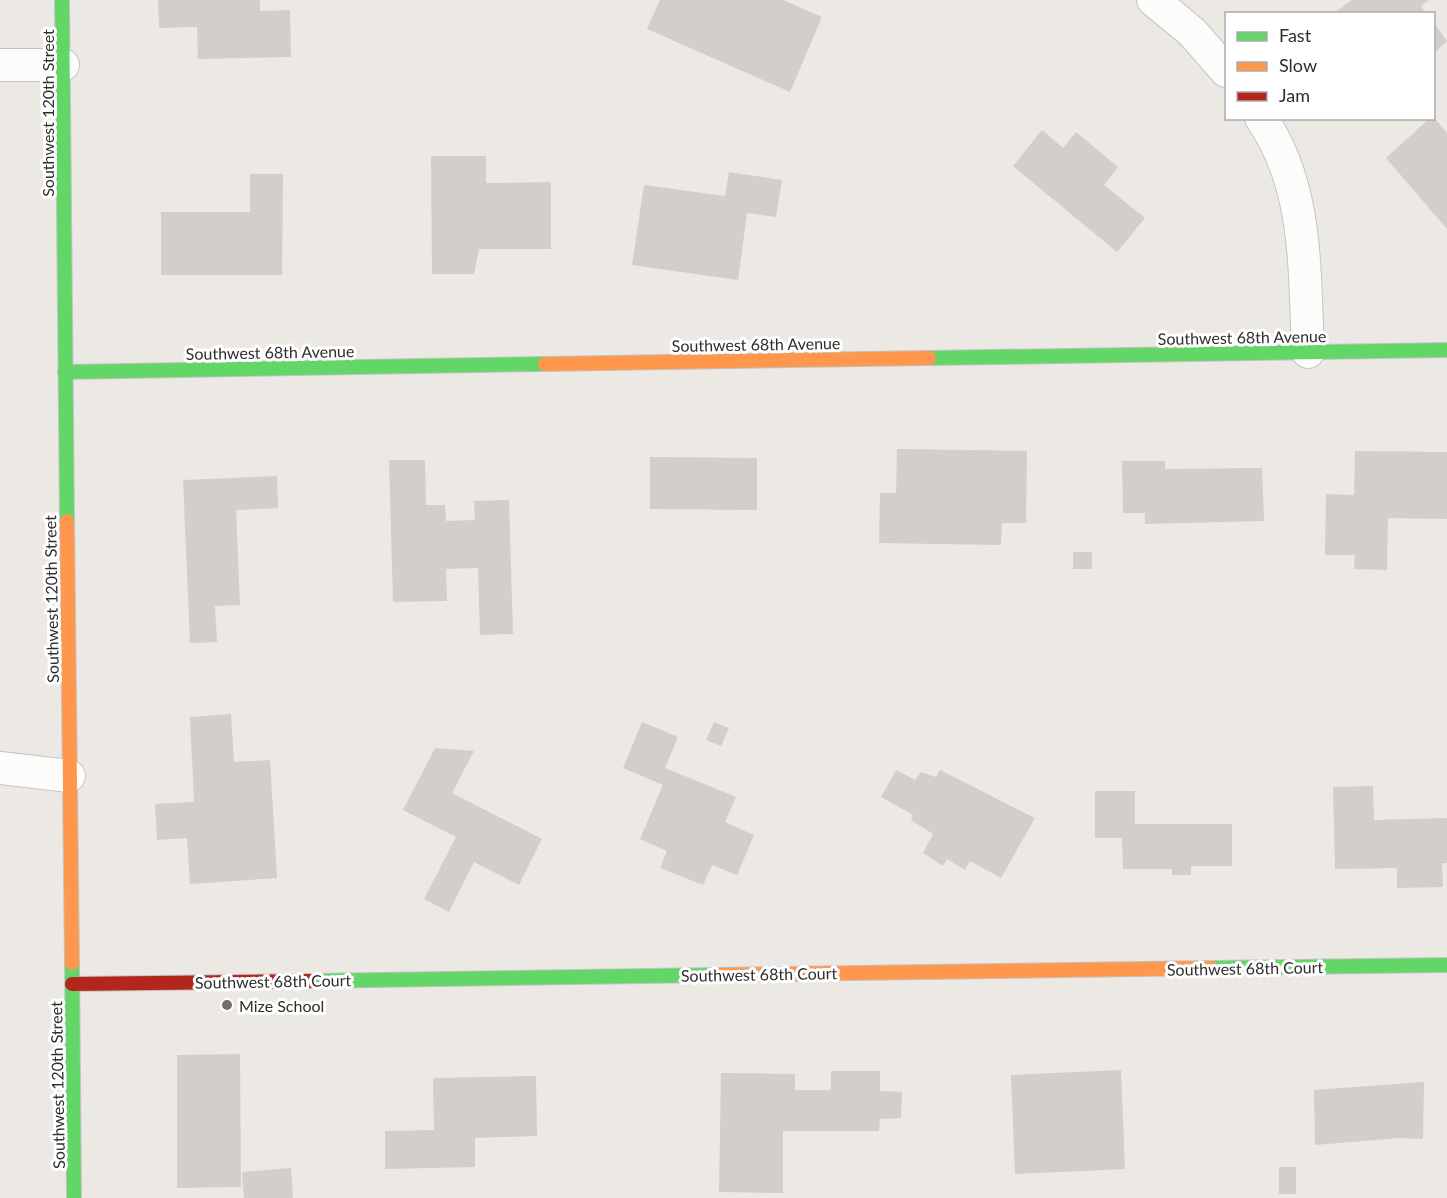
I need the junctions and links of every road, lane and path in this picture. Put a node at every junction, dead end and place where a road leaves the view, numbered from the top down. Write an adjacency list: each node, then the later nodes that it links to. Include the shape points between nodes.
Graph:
1 (62, 0): 4 (street, Southwest 120th Street)
2 (1154, 0): 5 (street, via 1192,32)
3 (0, 65): 4 (street)
4 (63, 65): 9 (street, Southwest 120th Street)
5 (1225, 69)
6 (1262, 120): 8 (street, via 1286,162 1298,203)
7 (1447, 350): 8 (street, Southwest 68th Avenue)
8 (1308, 352): 9 (street, Southwest 68th Avenue)
9 (65, 372): 11 (street, Southwest 120th Street)
10 (0, 768): 11 (street)
11 (69, 776): 13 (street, Southwest 120th Street)
12 (1447, 965): 13 (street, Southwest 68th Court)
13 (72, 984): 14 (street, Southwest 120th Street)
14 (74, 1198)

